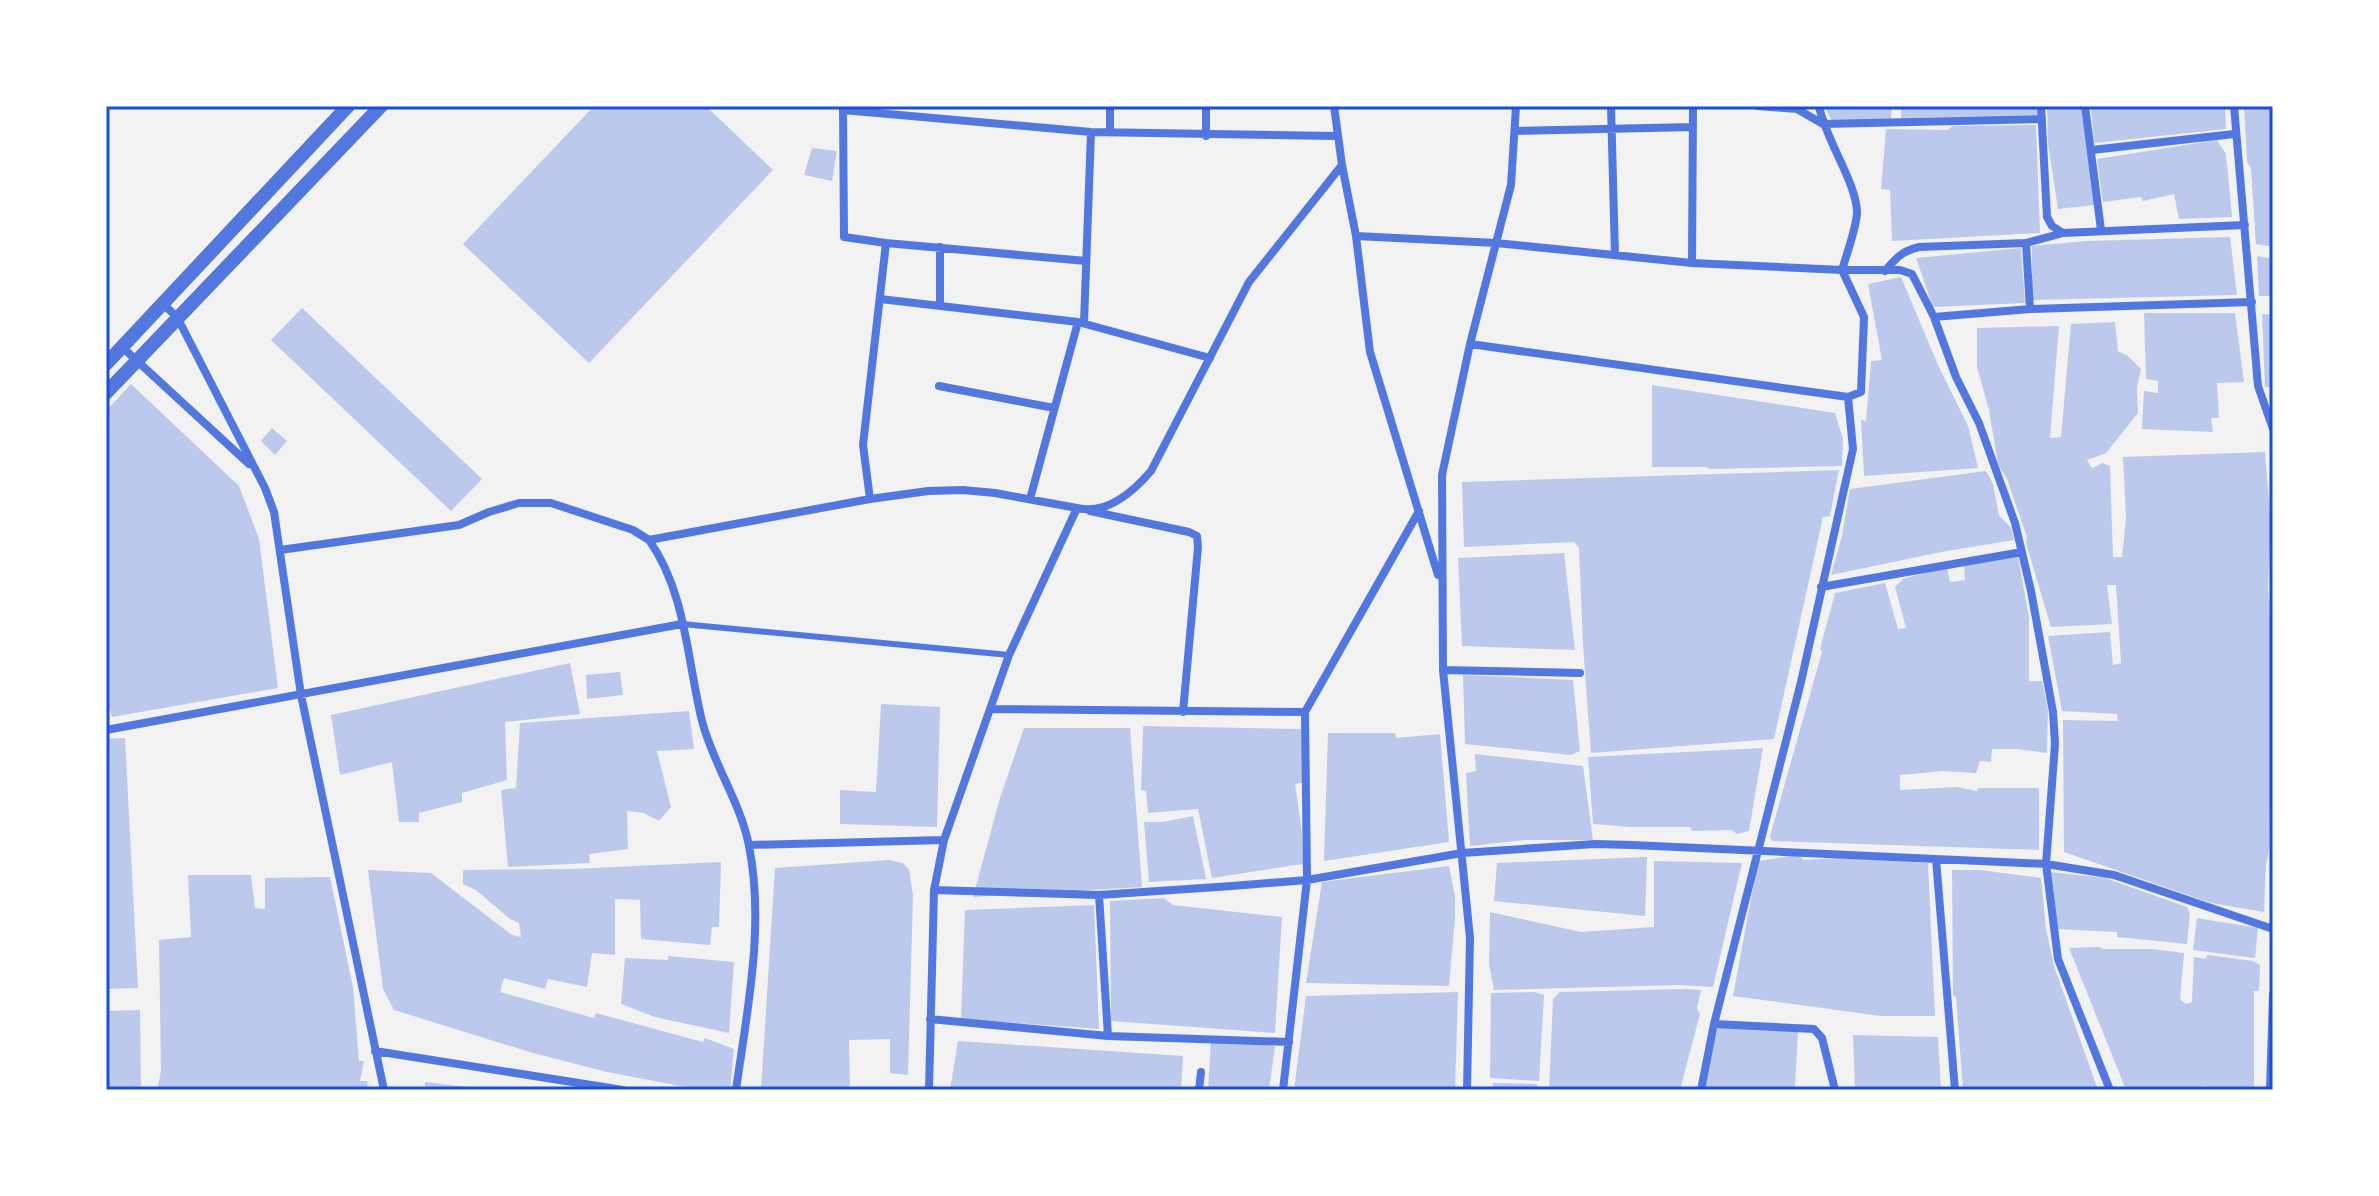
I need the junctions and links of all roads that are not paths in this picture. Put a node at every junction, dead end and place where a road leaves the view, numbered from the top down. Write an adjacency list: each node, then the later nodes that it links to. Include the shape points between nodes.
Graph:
1 (348, 106): 42 (street)
2 (381, 106): 45 (street)
3 (1110, 106): 21 (street)
4 (1206, 106): 23 (street)
5 (1334, 106): 24 (street)
6 (1516, 106): 19 (street)
7 (1611, 106): 18 (street)
8 (1693, 106): 17 (street)
9 (1758, 106): 16 (street, via 1797,109)
10 (1819, 106): 16 (street)
11 (2041, 106): 15 (street)
12 (2085, 106): 25 (street)
13 (2234, 106): 22 (street)
14 (843, 108): 20 (street); 31 (street, via 844,237)
15 (2042, 119): 16 (street); 29 (street, via 2047,217)
16 (1823, 124): 38 (street, via 1857,213)
17 (1693, 127): 18 (street); 37 (street)
18 (1611, 128): 19 (street); 35 (street)
19 (1516, 131): 32 (street, via 1511,185)
20 (1091, 132): 21 (street); 36 (street)
21 (1110, 133): 23 (street)
22 (2234, 134): 25 (street); 27 (street)
23 (1206, 136): 24 (street)
24 (1338, 136): 26 (street)
25 (2092, 150): 28 (street)
26 (1342, 165): 30 (street); 50 (street, via 1249,282)
27 (2245, 225): 28 (street); 41 (street)
28 (2101, 230): 29 (street)
29 (2063, 233): 33 (street)
30 (1356, 236): 32 (street); 62 (street, via 1370,352)
31 (886, 243): 34 (street); 40 (street)
32 (1496, 243): 35 (street); 48 (street)
33 (2026, 243): 39 (street, via 1919,247 1897,256); 44 (street)
34 (940, 247): 36 (street); 43 (street)
35 (1615, 255): 37 (street)
36 (1086, 261): 47 (street)
37 (1692, 263): 38 (street)
38 (1842, 270): 39 (street); 55 (street, via 1864,317 1861,392)
39 (1885, 271): 46 (street, via 1912,274)
40 (880, 299): 43 (street); 59 (street, via 863,445)
41 (2252, 302): 44 (street); 57 (street, via 2258,386)
42 (162, 303): 45 (street); 49 (street)
43 (940, 306): 47 (street)
44 (2030, 309): 46 (street)
45 (177, 317): 51 (street); 58 (street)
46 (1934, 317): 65 (street, via 1979,423)
47 (1081, 322): 50 (street); 56 (street)
48 (1470, 344): 55 (street); 66 (street, via 1442,475)
49 (122, 347): 51 (street); 52 (street)
50 (1210, 358): 61 (street, via 1151,471 1136,489 1111,504)
51 (136, 361): 54 (street); 58 (street)
52 (106, 364)
53 (939, 386): 56 (street)
54 (106, 393)
55 (1848, 397): 67 (street, via 1853,449)
56 (1054, 408): 60 (street)
57 (2273, 429)
58 (256, 470): 64 (street, via 274,512)
59 (870, 499): 60 (street, via 963,490); 63 (street)
60 (1030, 499): 61 (street)
61 (1081, 509): 69 (street); 74 (street, via 1197,536)
62 (1419, 511): 66 (street); 75 (street)
63 (649, 540): 64 (street, via 551,503 519,503 459,525); 68 (street, via 665,563)
64 (280, 550): 72 (street)
65 (2022, 552): 67 (street); 82 (street, via 2053,712)
66 (1442, 587): 70 (street)
67 (1821, 587): 79 (street)
68 (682, 624): 69 (lane); 72 (street); 78 (street, via 702,723)
69 (1009, 655): 73 (street)
70 (1443, 670): 71 (street); 80 (street)
71 (1580, 673)
72 (301, 695): 76 (street); 92 (street)
73 (990, 709): 74 (street); 77 (street)
74 (1183, 712): 75 (street)
75 (1305, 712): 83 (street)
76 (106, 730)
77 (944, 840): 78 (street); 84 (street)
78 (749, 845): 96 (street, via 754,957)
79 (1759, 852): 80 (street, via 1595,844); 81 (street); 89 (street)
80 (1462, 853): 83 (street); 100 (street, via 1470,938)
81 (1936, 859): 82 (street); 103 (street)
82 (2046, 864): 86 (street, via 2114,875); 104 (street, via 2058,959)
83 (1307, 880): 85 (street); 91 (street)
84 (934, 890): 85 (street); 88 (street)
85 (1099, 895): 90 (street)
86 (2273, 929)
87 (2273, 995): 105 (street)
88 (930, 1019): 90 (street); 97 (street)
89 (1714, 1024): 101 (street); 102 (street, via 1814,1029 1822,1038)
90 (1108, 1036): 91 (street)
91 (1289, 1042): 99 (street)
92 (375, 1051): 94 (street); 95 (street)
93 (1201, 1072): 98 (street)
94 (384, 1090)
95 (623, 1090)
96 (736, 1090)
97 (929, 1090)
98 (1199, 1090)
99 (1283, 1090)
100 (1467, 1090)
101 (1701, 1090)
102 (1835, 1090)
103 (1955, 1090)
104 (2110, 1090)
105 (2270, 1090)

